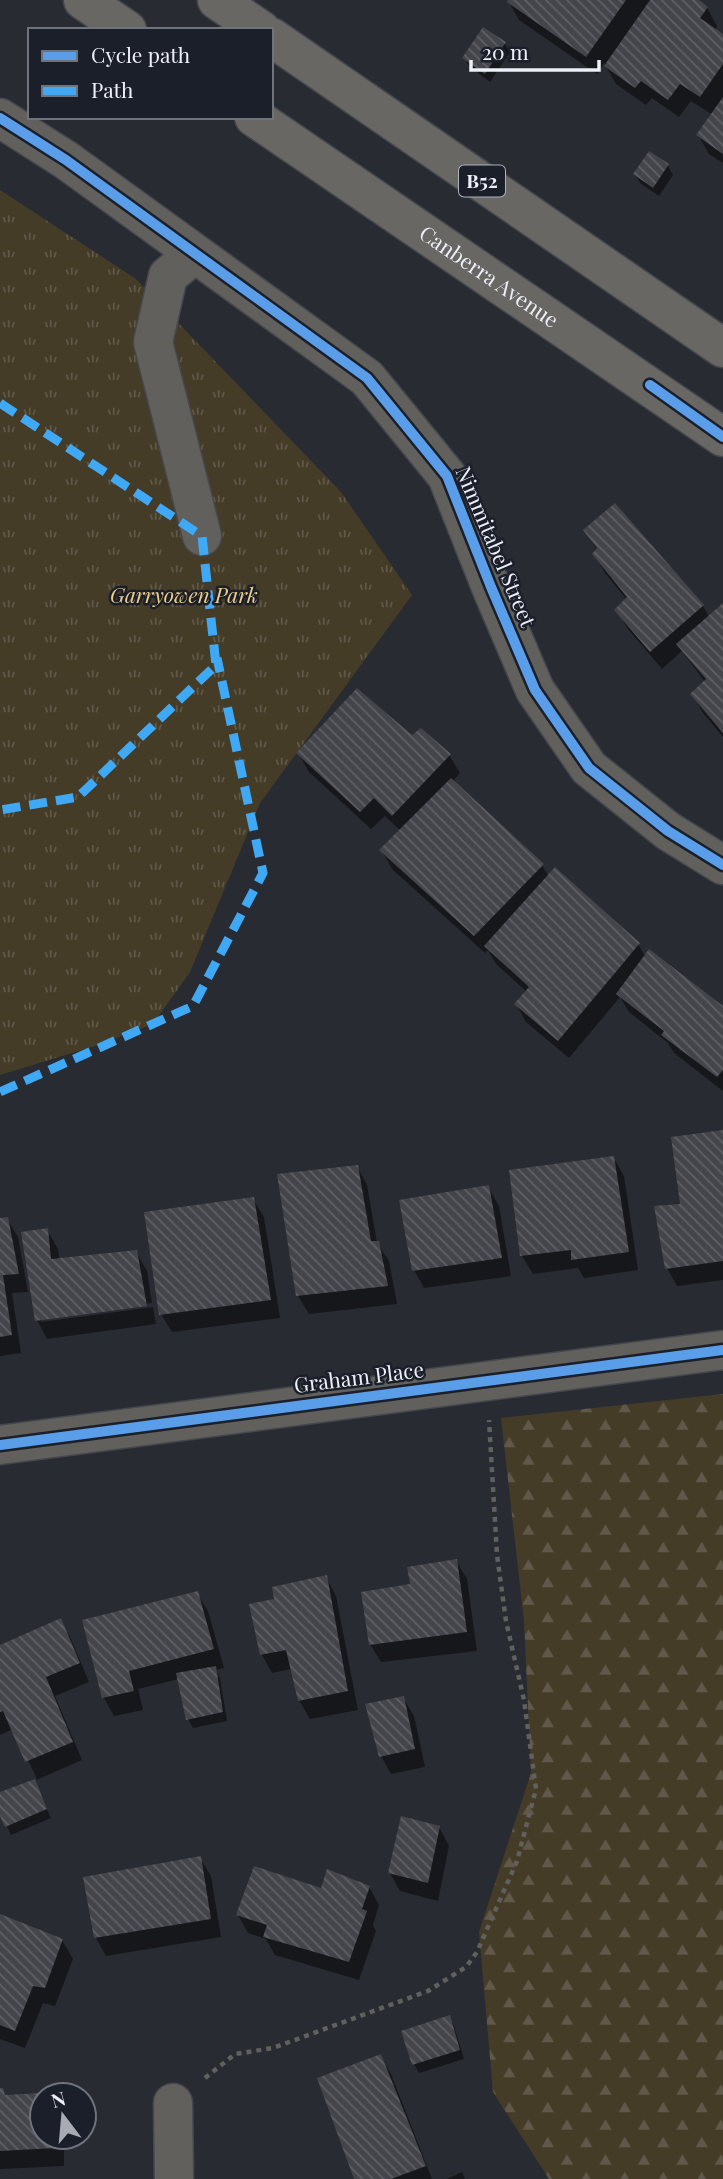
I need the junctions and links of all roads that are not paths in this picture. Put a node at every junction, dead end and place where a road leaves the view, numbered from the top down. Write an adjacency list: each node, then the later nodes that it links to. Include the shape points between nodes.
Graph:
1 (83, 0): 3 (highway)
2 (218, 0): 4 (highway)
3 (124, 28)
4 (258, 28)
5 (273, 38): 9 (highway, B52)
6 (0, 118): 8 (street, Nimmitabel Street)
7 (257, 119): 10 (highway, Canberra Avenue)
8 (194, 254): 11 (street, via 168,276 153,342); 12 (street, Nimmitabel Street, via 366,378 447,476 535,690 590,768 668,831)
9 (723, 348)
10 (723, 437)
11 (202, 536)
12 (723, 865)
13 (723, 1350): 14 (street, Graham Place)
14 (71, 1435): 15 (street, Graham Place); 16 (street)
15 (0, 1445)
16 (0, 1464)
17 (173, 2103): 18 (street)
18 (174, 2179)

